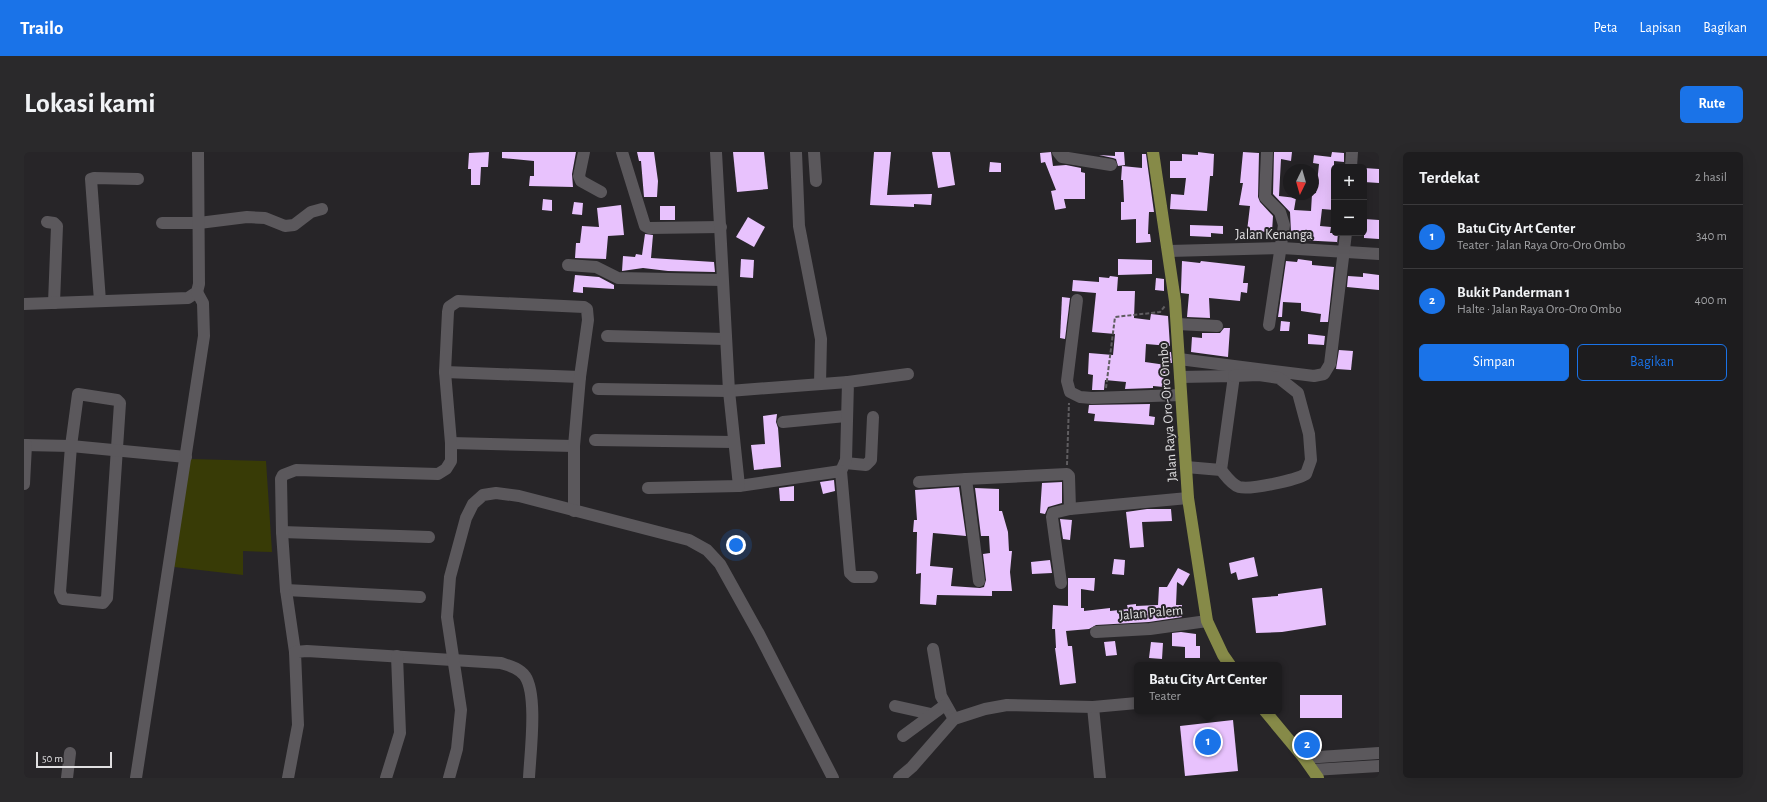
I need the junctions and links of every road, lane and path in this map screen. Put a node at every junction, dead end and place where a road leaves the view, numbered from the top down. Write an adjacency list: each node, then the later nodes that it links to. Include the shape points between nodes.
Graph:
1 (198, 152): 19 (street)
2 (584, 152): 15 (street, via 579,176 581,181)
3 (622, 152): 20 (street, via 645,226)
4 (716, 152): 20 (street)
5 (796, 152): 46 (street, via 799,226 821,339)
6 (814, 152): 14 (street)
7 (1058, 152): 12 (street, via 1062,157)
8 (1153, 152): 23 (main road, Jalan Raya Oro-Oro Ombo)
9 (1267, 152): 22 (street, via 1265,197 1282,217)
10 (1352, 152): 11 (street)
11 (1351, 164)
12 (1111, 165)
13 (138, 179): 30 (street, via 91,179)
14 (816, 181)
15 (601, 192)
16 (322, 209): 19 (street, via 285,226 265,218 247,217)
17 (47, 222): 32 (street, via 57,226)
18 (162, 223): 19 (street)
19 (199, 224): 28 (street)
20 (720, 226): 27 (street)
21 (1346, 236): 24 (street)
22 (1282, 248): 23 (street, Jalan Kenanga); 24 (street, Jalan Kenanga); 35 (street)
23 (1169, 251): 31 (main road, Jalan Raya Oro-Oro Ombo)
24 (1345, 251): 25 (street, Jalan Kenanga); 39 (street, via 1330,364 1324,374 1314,376)
25 (1379, 254)
26 (568, 265): 27 (street, via 596,267 621,279)
27 (722, 280): 38 (street)
28 (197, 292): 30 (street, via 188,298); 62 (street, via 204,303 204,336)
29 (1077, 300): 49 (street, via 1067,381)
30 (100, 301): 32 (street)
31 (1175, 301): 34 (main road, Jalan Raya Oro-Oro Ombo); 51 (path, via 1168,303 1160,312 1115,317)
32 (54, 303): 33 (street)
33 (24, 304)
34 (1176, 324): 36 (street); 39 (main road, Jalan Raya Oro-Oro Ombo)
35 (1270, 325)
36 (1217, 326)
37 (607, 336): 38 (street)
38 (725, 339): 48 (street)
39 (1179, 359): 44 (main road, Jalan Raya Oro-Oro Ombo)
40 (445, 372): 43 (street); 43 (street, via 448,312 449,307 458,301 584,307 588,312 588,320); 57 (street)
41 (908, 374): 45 (street)
42 (1234, 376): 44 (street); 65 (street); 65 (street, via 1259,375 1280,378 1298,393 1309,434 1311,460 1306,474 1297,480 1258,486 1240,487)
43 (580, 377): 60 (street)
44 (1180, 377): 50 (main road, Jalan Raya Oro-Oro Ombo)
45 (848, 382): 46 (street); 52 (street)
46 (820, 384): 48 (street)
47 (598, 389): 48 (street)
48 (729, 391): 56 (street)
49 (1070, 392): 51 (street, via 1080,397); 66 (path)
50 (1180, 395): 51 (street); 64 (main road, Jalan Raya Oro-Oro Ombo)
51 (1105, 397)
52 (846, 416): 54 (street); 63 (street)
53 (873, 417): 63 (street, via 871,460 866,465)
54 (783, 422)
55 (595, 440): 56 (street)
56 (733, 442): 70 (street)
57 (451, 443): 60 (street); 75 (street, via 451,461 446,469 438,474 296,470 283,475)
58 (25, 445): 59 (street); 69 (street)
59 (71, 446): 61 (street); 61 (street, via 77,395 80,394 119,401); 61 (street, via 60,592 63,599 103,603 105,601)
60 (574, 446): 74 (street)
61 (118, 451): 62 (street)
62 (186, 457): 103 (street)
63 (843, 467): 70 (street); 77 (street, via 850,573 854,577)
64 (1186, 467): 65 (street); 72 (main road, Jalan Raya Oro-Oro Ombo)
65 (1221, 470)
66 (1067, 474): 67 (street); 73 (street)
67 (966, 479): 68 (street); 78 (street)
68 (919, 482)
69 (24, 484)
70 (739, 486): 71 (street)
71 (648, 488)
72 (1188, 498): 73 (street); 82 (main road, Jalan Raya Oro-Oro Ombo)
73 (1070, 509): 79 (street, via 1052,514)
74 (574, 511): 87 (street, via 519,496 496,493 483,495 473,504 466,518 450,577 447,617); 108 (street, via 688,540 707,550 720,564 759,634)
75 (282, 532): 76 (street); 80 (street)
76 (429, 537)
77 (872, 577)
78 (979, 580)
79 (1061, 583)
80 (286, 590): 81 (street); 85 (street)
81 (420, 597)
82 (1207, 621): 83 (street, Jalan Palem, via 1150,630); 88 (main road, Jalan Raya Oro-Oro Ombo)
83 (1096, 632)
84 (933, 649): 90 (street, via 941,696)
85 (295, 652): 86 (street); 104 (street, via 298,725)
86 (398, 656): 87 (street); 105 (street, via 400,733)
87 (454, 661): 106 (street, via 461,710 457,749); 107 (street, via 501,663 516,668 525,676 532,706)
88 (1228, 662)
89 (1134, 703): 92 (street)
90 (945, 705): 93 (street); 95 (street)
91 (895, 706): 93 (street)
92 (1092, 707): 95 (street, via 1007,705); 110 (street)
93 (931, 714): 96 (street)
94 (1267, 714): 99 (main road)
95 (954, 719): 109 (street, via 912,767)
96 (903, 736)
97 (70, 753): 102 (street)
98 (1379, 753): 99 (street)
99 (1304, 758): 101 (main road)
100 (1379, 766): 101 (street)
101 (1315, 774)
102 (67, 778)
103 (136, 778)
104 (288, 778)
105 (386, 778)
106 (449, 778)
107 (529, 778)
108 (832, 778)
109 (899, 778)
110 (1100, 778)

